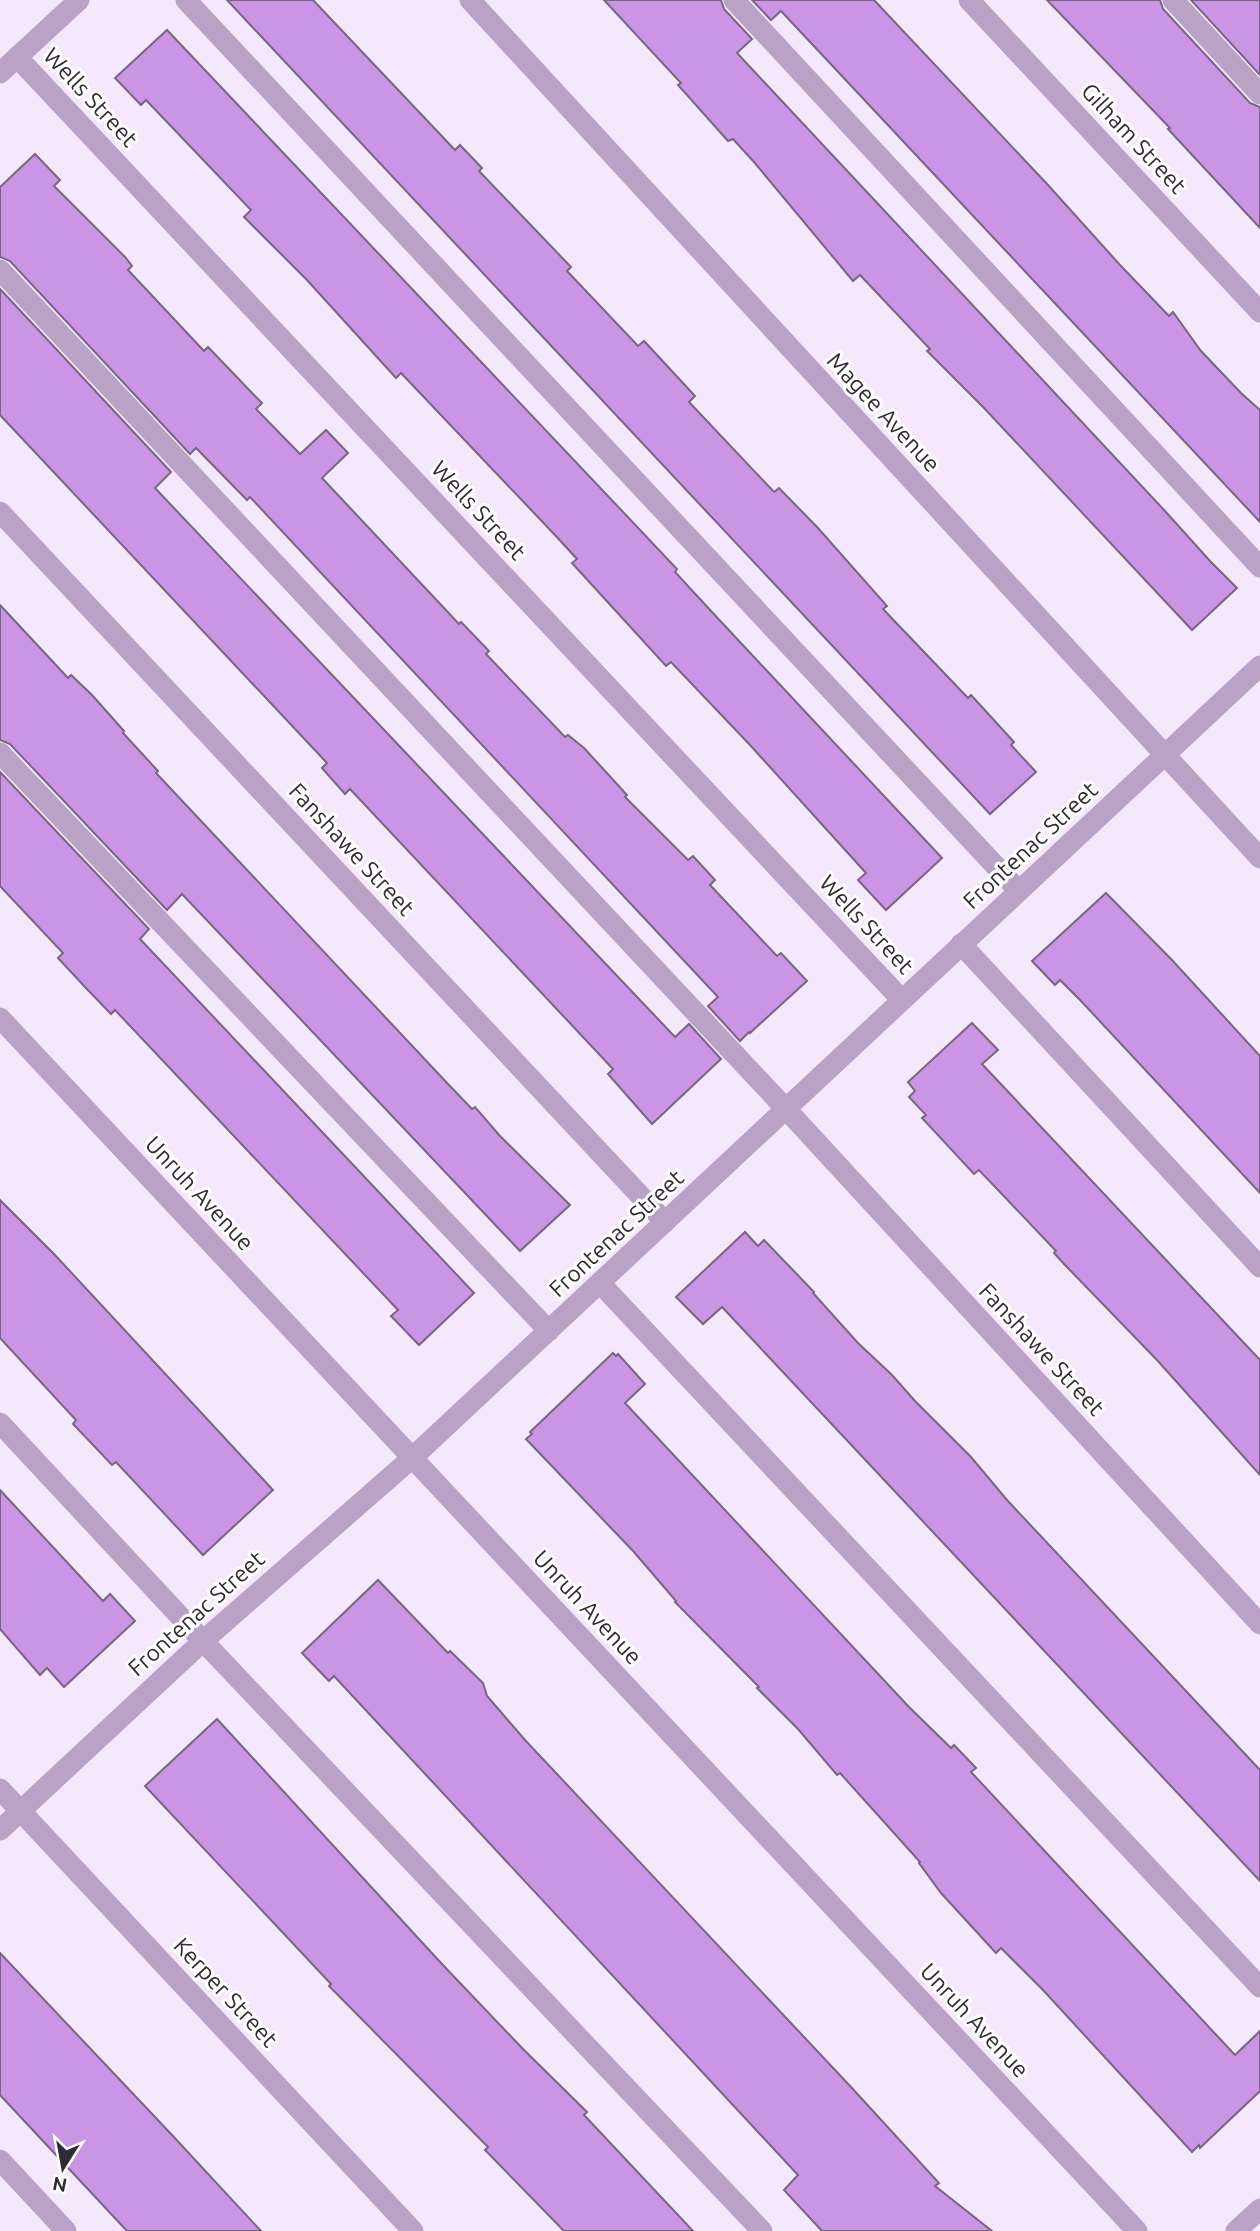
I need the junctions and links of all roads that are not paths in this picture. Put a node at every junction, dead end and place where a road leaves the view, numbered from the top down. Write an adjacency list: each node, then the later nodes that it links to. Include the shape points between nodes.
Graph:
1 (186, 0): 18 (street)
2 (470, 0): 16 (street, Magee Avenue)
3 (734, 0): 13 (street)
4 (969, 0): 11 (street, Gilham Street)
5 (1173, 0): 9 (street)
6 (76, 1): 7 (street)
7 (17, 57): 8 (street); 20 (street, Wells Street)
8 (0, 73)
9 (1260, 94)
10 (0, 270): 22 (street, Fanshawe Street)
11 (1260, 312)
12 (0, 512): 23 (street, Fanshawe Street)
13 (1260, 568)
14 (1260, 666): 16 (street, Frontenac Street)
15 (0, 753): 26 (street)
16 (1164, 755): 17 (street, Magee Avenue); 18 (street, Frontenac Street)
17 (1260, 858)
18 (1019, 891): 19 (street, Frontenac Street)
19 (961, 944): 20 (street, Frontenac Street); 24 (street)
20 (902, 1000): 22 (street, Frontenac Street)
21 (0, 1018): 28 (street, Unruh Avenue)
22 (786, 1109): 23 (street, Frontenac Street); 29 (street, Fanshawe Street)
23 (665, 1222): 25 (street, Frontenac Street)
24 (1260, 1267)
25 (600, 1283): 26 (street, Frontenac Street); 34 (street)
26 (549, 1331): 28 (street, Frontenac Street)
27 (0, 1423): 30 (street)
28 (412, 1458): 30 (street, Frontenac Street); 40 (street, Unruh Avenue)
29 (1260, 1624)
30 (203, 1641): 32 (street, Frontenac Street); 39 (street)
31 (0, 1789): 32 (street, Kerper Street)
32 (20, 1811): 33 (street, Frontenac Street); 38 (street, Kerper Street)
33 (0, 1830)
34 (1260, 1987)
35 (0, 2160): 37 (street)
36 (1260, 2209): 41 (street)
37 (66, 2231)
38 (413, 2231)
39 (762, 2231)
40 (1137, 2231)
41 (1236, 2231)

